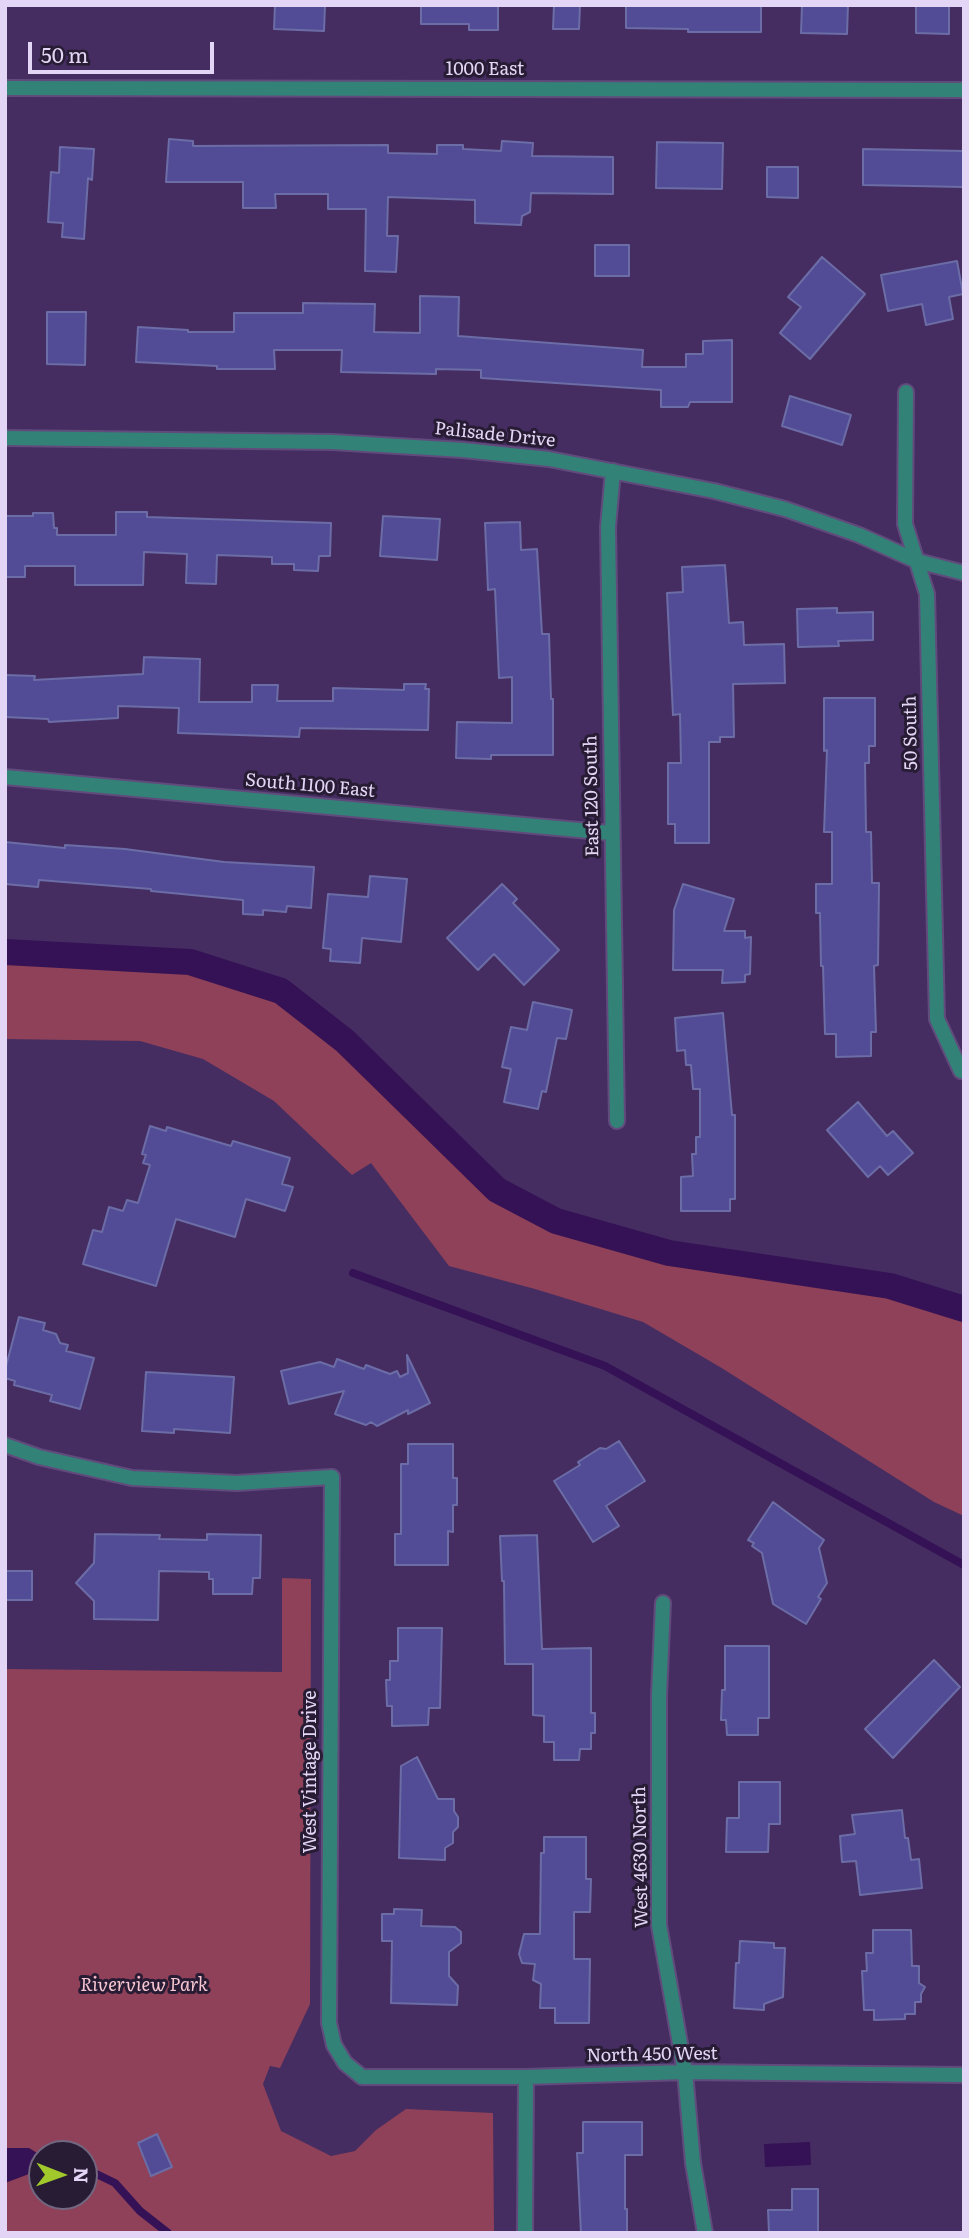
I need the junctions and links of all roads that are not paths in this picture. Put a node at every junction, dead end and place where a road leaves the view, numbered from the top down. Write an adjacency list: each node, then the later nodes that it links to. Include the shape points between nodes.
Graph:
1 (5, 88): 2 (street, 1000 East)
2 (964, 90)
3 (906, 391): 6 (street, 50 South, via 905,524)
4 (5, 438): 5 (street, Palisade Drive, via 408,446 503,453)
5 (613, 471): 6 (street, Palisade Drive, via 785,509); 9 (street, East 120 South, via 608,527)
6 (917, 561): 7 (street, Palisade Drive); 10 (street, 50 South, via 927,594 936,1019)
7 (964, 573)
8 (5, 777): 9 (street, South 1100 East)
9 (611, 833): 11 (street, East 120 South)
10 (961, 1071)
11 (617, 1121)
12 (5, 1445): 14 (street, West Vintage Drive, via 132,1478 237,1483 332,1477 329,2024)
13 (663, 1603): 15 (street, West 4630 North, via 659,1926)
14 (345, 2063): 17 (street, North 450 West, via 362,2077)
15 (685, 2072): 16 (street, North 450 West); 17 (street, North 450 West); 19 (street, West 4630 North)
16 (964, 2076)
17 (526, 2077): 18 (street)
18 (525, 2233)
19 (705, 2233)

